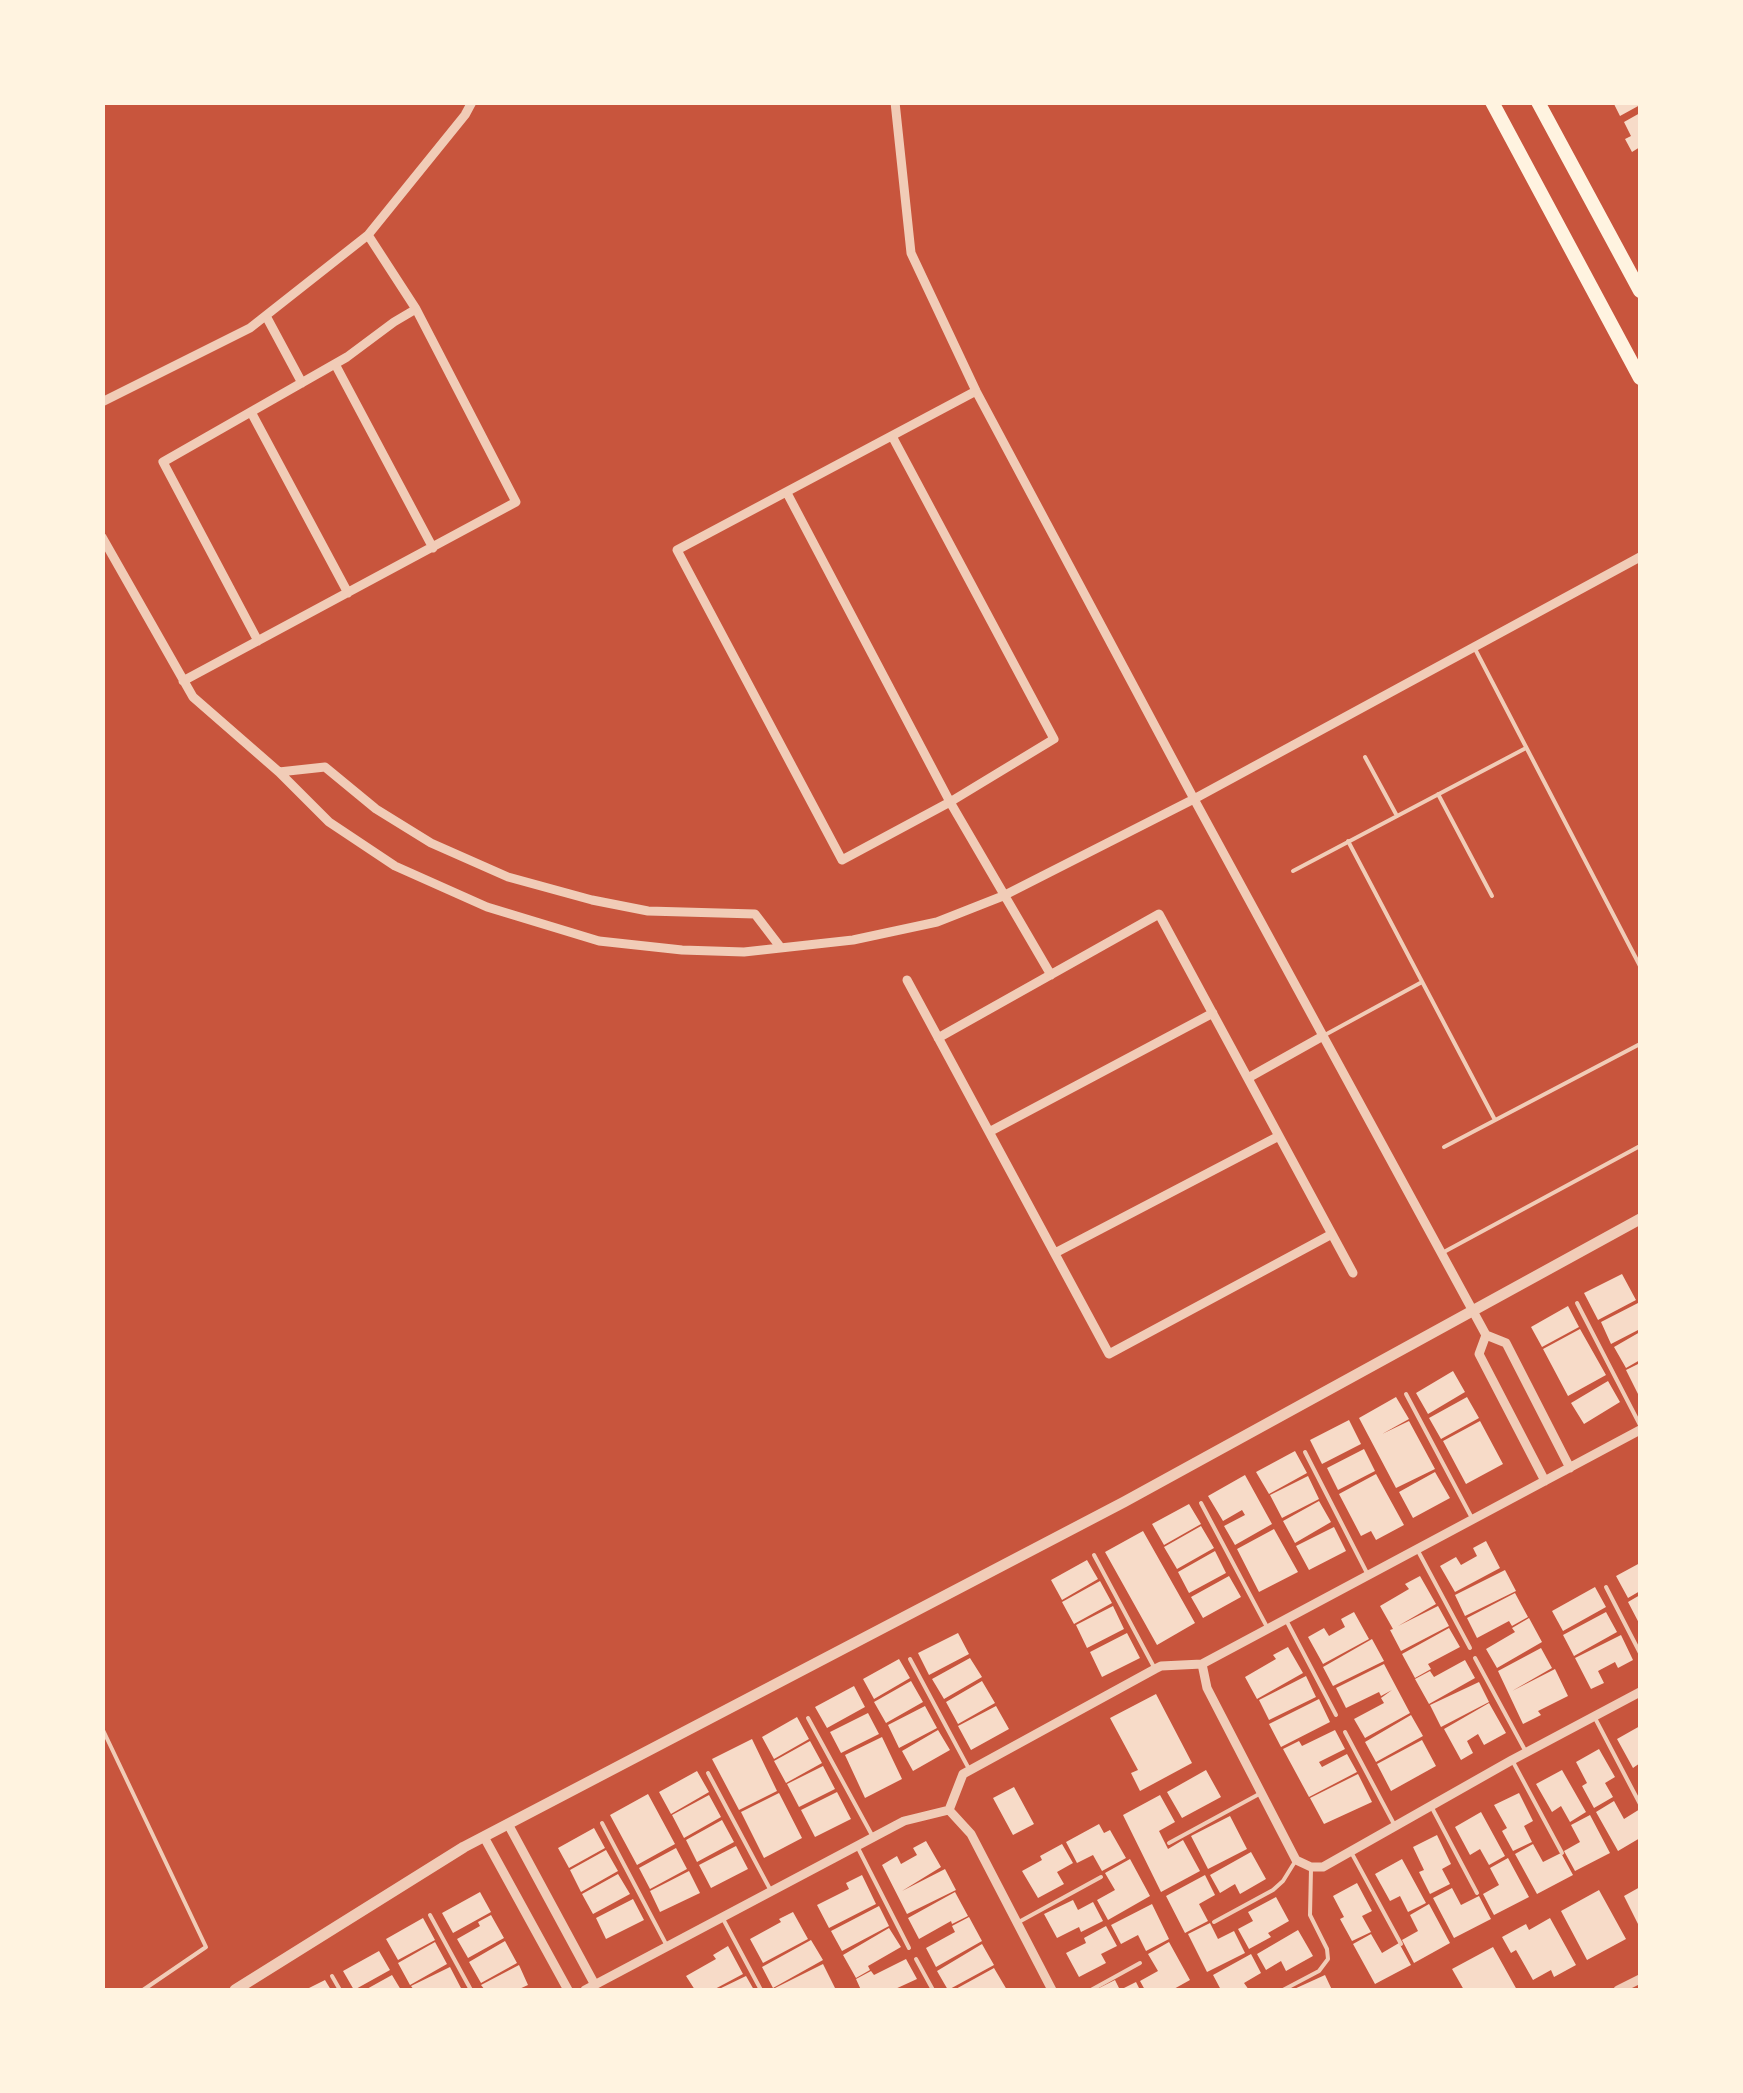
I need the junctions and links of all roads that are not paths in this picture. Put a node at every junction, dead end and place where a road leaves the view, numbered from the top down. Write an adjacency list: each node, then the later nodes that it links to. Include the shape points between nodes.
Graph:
1 (472, 102): 5 (street)
2 (895, 102): 14 (street, via 910,253)
3 (1492, 102): 9 (main road)
4 (1538, 102): 6 (main road)
5 (368, 235): 7 (street); 8 (street)
6 (1640, 291)
7 (416, 309): 11 (street); 20 (street, via 516,502)
8 (266, 316): 13 (street); 15 (street)
9 (1619, 338): 10 (main road); 12 (main road)
10 (1640, 352)
11 (335, 364): 13 (street); 20 (street)
12 (1640, 378)
13 (302, 383): 16 (street)
14 (976, 391): 17 (street); 30 (street)
15 (102, 402)
16 (250, 412): 22 (street); 23 (street, via 163,462)
17 (892, 436): 18 (street); 31 (street, via 1054,739)
18 (786, 493): 31 (street); 31 (street, via 677,550 842,860)
19 (102, 537): 25 (street)
20 (432, 548): 22 (street)
21 (1640, 557): 24 (street)
22 (348, 593): 23 (street)
23 (258, 641): 25 (street)
24 (1474, 648): 26 (lane); 30 (street)
25 (183, 681): 28 (street)
26 (1526, 748): 29 (lane); 38 (lane)
27 (1365, 757): 32 (lane)
28 (279, 772): 37 (street, via 329,822 395,866 486,908 598,940 682,950); 37 (street, via 325,767 417,834 508,877 648,912 755,914)
29 (1438, 794): 32 (lane); 36 (lane)
30 (1194, 799): 35 (street); 43 (street)
31 (950, 802): 35 (street)
32 (1396, 816): 33 (lane)
33 (1348, 841): 34 (lane); 41 (lane)
34 (1293, 871)
35 (1004, 896): 37 (street, via 937,922); 39 (street)
36 (1492, 896)
37 (781, 948)
38 (1640, 966)
39 (1050, 975): 42 (street, via 1159,914); 44 (street)
40 (907, 980): 44 (street)
41 (1422, 982): 43 (lane); 47 (lane)
42 (1212, 1012): 46 (street); 48 (street)
43 (1323, 1036): 46 (street); 54 (street)
44 (938, 1038): 48 (street)
45 (1640, 1044): 47 (lane)
46 (1248, 1078): 49 (street)
47 (1495, 1120): 51 (lane)
48 (989, 1132): 55 (street)
49 (1279, 1136): 53 (street); 55 (street)
50 (1640, 1146): 54 (lane)
51 (1444, 1147)
52 (1640, 1219): 58 (street)
53 (1332, 1234): 55 (street, via 1108,1354); 56 (street)
54 (1442, 1253): 58 (street)
55 (1054, 1254)
56 (1354, 1273)
57 (1576, 1302): 61 (lane)
58 (1474, 1312): 59 (street); 94 (street)
59 (1486, 1335): 63 (street, via 1506,1343); 64 (street, via 1480,1354)
60 (1406, 1394): 66 (lane)
61 (1640, 1428): 63 (street)
62 (1304, 1452): 69 (lane)
63 (1570, 1468): 64 (street)
64 (1546, 1481): 66 (street)
65 (1201, 1503): 72 (lane)
66 (1473, 1520): 67 (street)
67 (1417, 1550): 69 (street); 73 (lane)
68 (1094, 1554): 78 (lane)
69 (1368, 1575): 71 (street)
70 (1606, 1587): 74 (lane)
71 (1286, 1620): 72 (street); 80 (lane)
72 (1268, 1629): 77 (street)
73 (1470, 1648)
74 (1640, 1653)
75 (1476, 1658): 85 (lane)
76 (910, 1659): 87 (lane)
77 (1202, 1664): 78 (street); 89 (street, via 1207,1688)
78 (1156, 1668): 87 (street)
79 (1640, 1692): 81 (street)
80 (1336, 1715)
81 (1594, 1716): 85 (street); 90 (lane)
82 (808, 1718): 97 (lane)
83 (102, 1728): 119 (lane, via 206,1948)
84 (1345, 1732): 95 (lane)
85 (1526, 1752): 86 (street)
86 (1512, 1760): 91 (street); 101 (lane)
87 (970, 1771): 92 (street)
88 (708, 1773): 105 (lane)
89 (1261, 1792): 98 (lane); 102 (street)
90 (1640, 1804)
91 (1431, 1806): 95 (street); 106 (lane)
92 (950, 1810): 97 (street); 110 (street)
93 (602, 1823): 112 (lane)
94 (508, 1824): 96 (street); 118 (street)
95 (1395, 1826): 100 (street)
96 (484, 1837): 120 (street); 123 (street)
97 (872, 1837): 99 (street)
98 (1168, 1843)
99 (856, 1846): 105 (street); 113 (lane)
100 (1350, 1852): 103 (street); 111 (lane)
101 (1562, 1853)
102 (1296, 1860): 103 (street); 109 (lane, via 1273,1890)
103 (1311, 1867): 128 (lane, via 1310,1915 1328,1959)
104 (1101, 1877): 110 (lane)
105 (771, 1892): 108 (street)
106 (1478, 1893)
107 (430, 1915): 122 (lane)
108 (722, 1917): 112 (street); 124 (lane)
109 (1214, 1922)
110 (1017, 1923): 126 (street)
111 (1401, 1944)
112 (667, 1946): 118 (street)
113 (909, 1948)
114 (916, 1959): 125 (lane)
115 (1140, 1963): 127 (lane)
116 (332, 1976): 121 (lane)
117 (1640, 1978): 129 (street)
118 (590, 1988)
119 (143, 1990)
120 (235, 1990)
121 (340, 1990)
122 (471, 1990)
123 (568, 1990)
124 (761, 1990)
125 (933, 1990)
126 (1052, 1990)
127 (1091, 1990)
128 (1283, 1990)
129 (1618, 1990)

